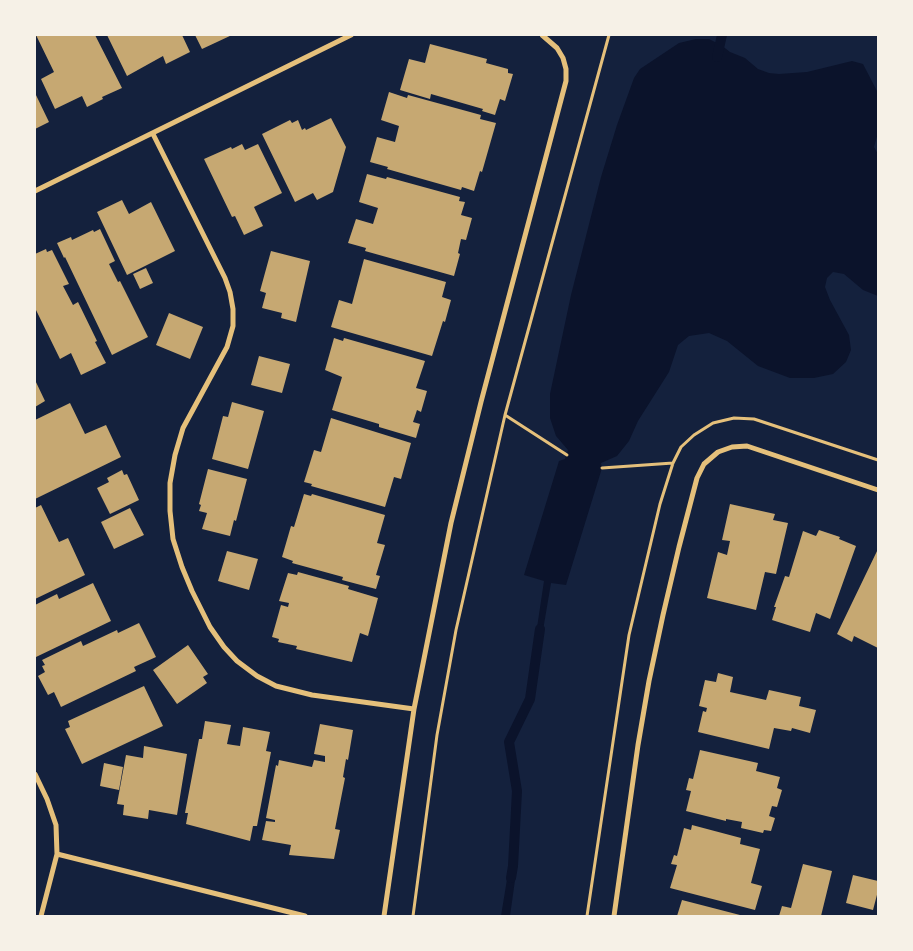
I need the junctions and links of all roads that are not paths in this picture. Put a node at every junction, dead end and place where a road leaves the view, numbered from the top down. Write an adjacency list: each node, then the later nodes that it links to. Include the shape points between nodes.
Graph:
1 (351, 35): 3 (street)
2 (542, 35): 6 (street, via 563,58 566,81 451,523)
3 (153, 134): 4 (street); 6 (street, via 225,278 233,309 233,326 227,347 183,428 170,483 173,539 192,591 224,647 237,661 269,683 312,695)
4 (35, 191)
5 (878, 490): 12 (street, via 747,446 718,452 704,464 697,478 663,615 638,745)
6 (414, 709): 11 (street)
7 (35, 774): 8 (street, via 56,824)
8 (57, 854): 9 (street); 10 (street)
9 (41, 916)
10 (305, 916)
11 (384, 916)
12 (614, 916)

